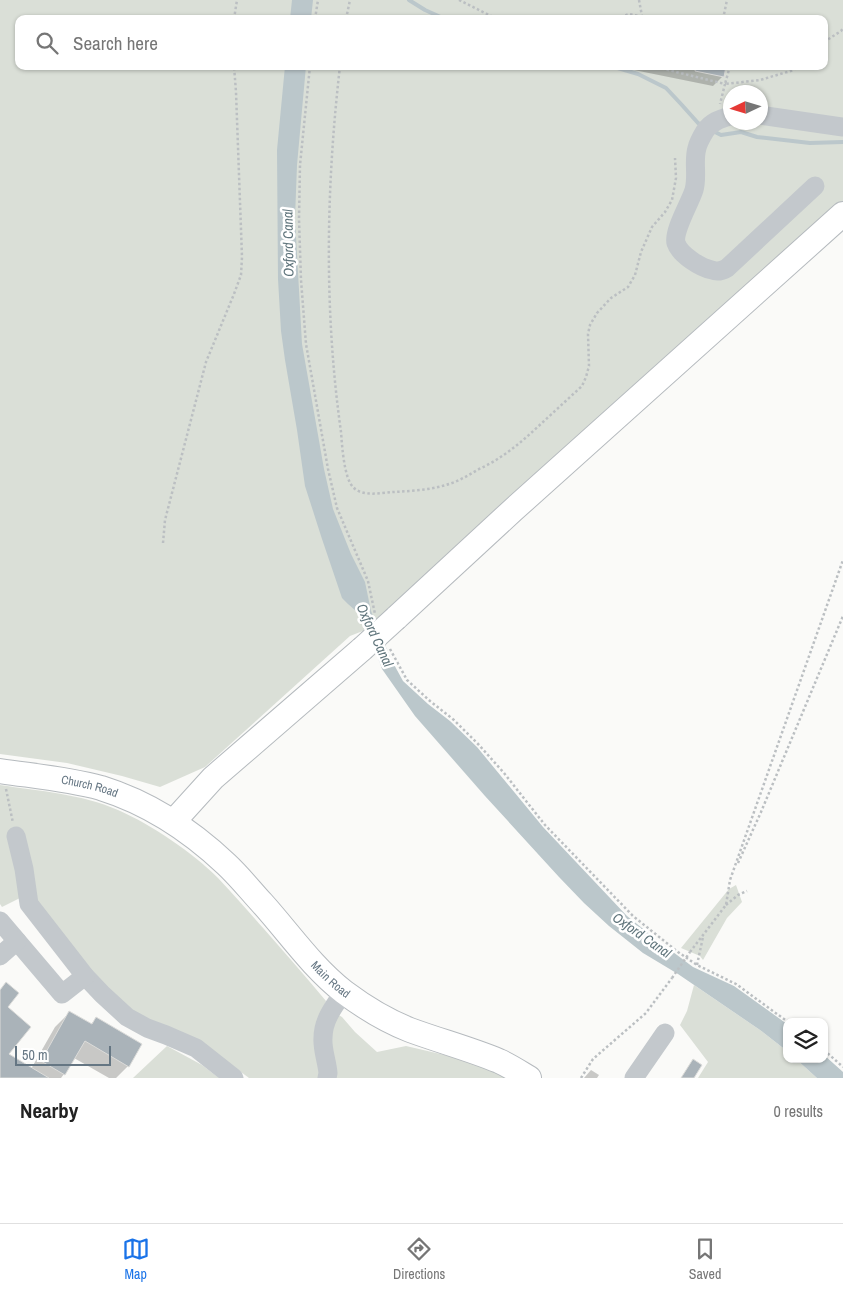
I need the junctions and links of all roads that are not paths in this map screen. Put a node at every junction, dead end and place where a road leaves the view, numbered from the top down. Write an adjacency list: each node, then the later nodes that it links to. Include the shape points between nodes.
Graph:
1 (768, 115): 3 (lane)
2 (718, 122): 4 (lane, via 696,149 694,191 676,233 676,243 681,252 691,260 712,270 727,268)
3 (843, 127)
4 (815, 186)
5 (843, 214): 7 (main road, bridge, via 512,510 386,618 362,649 213,778)
6 (1, 771): 7 (main road, Church Road, via 100,788)
7 (174, 821): 13 (main road, Main Road, via 227,864 306,955)
8 (16, 836): 12 (lane, via 29,904)
9 (0, 921): 10 (lane)
10 (18, 941): 11 (lane); 12 (lane, via 62,994)
11 (0, 956)
12 (85, 976): 15 (lane, via 127,1018 196,1048)
13 (344, 992): 16 (lane, via 324,1026 322,1037); 17 (main road, Main Road, via 408,1029 501,1062)
14 (665, 1033): 18 (lane)
15 (234, 1078)
16 (327, 1078)
17 (529, 1078)
18 (634, 1078)

